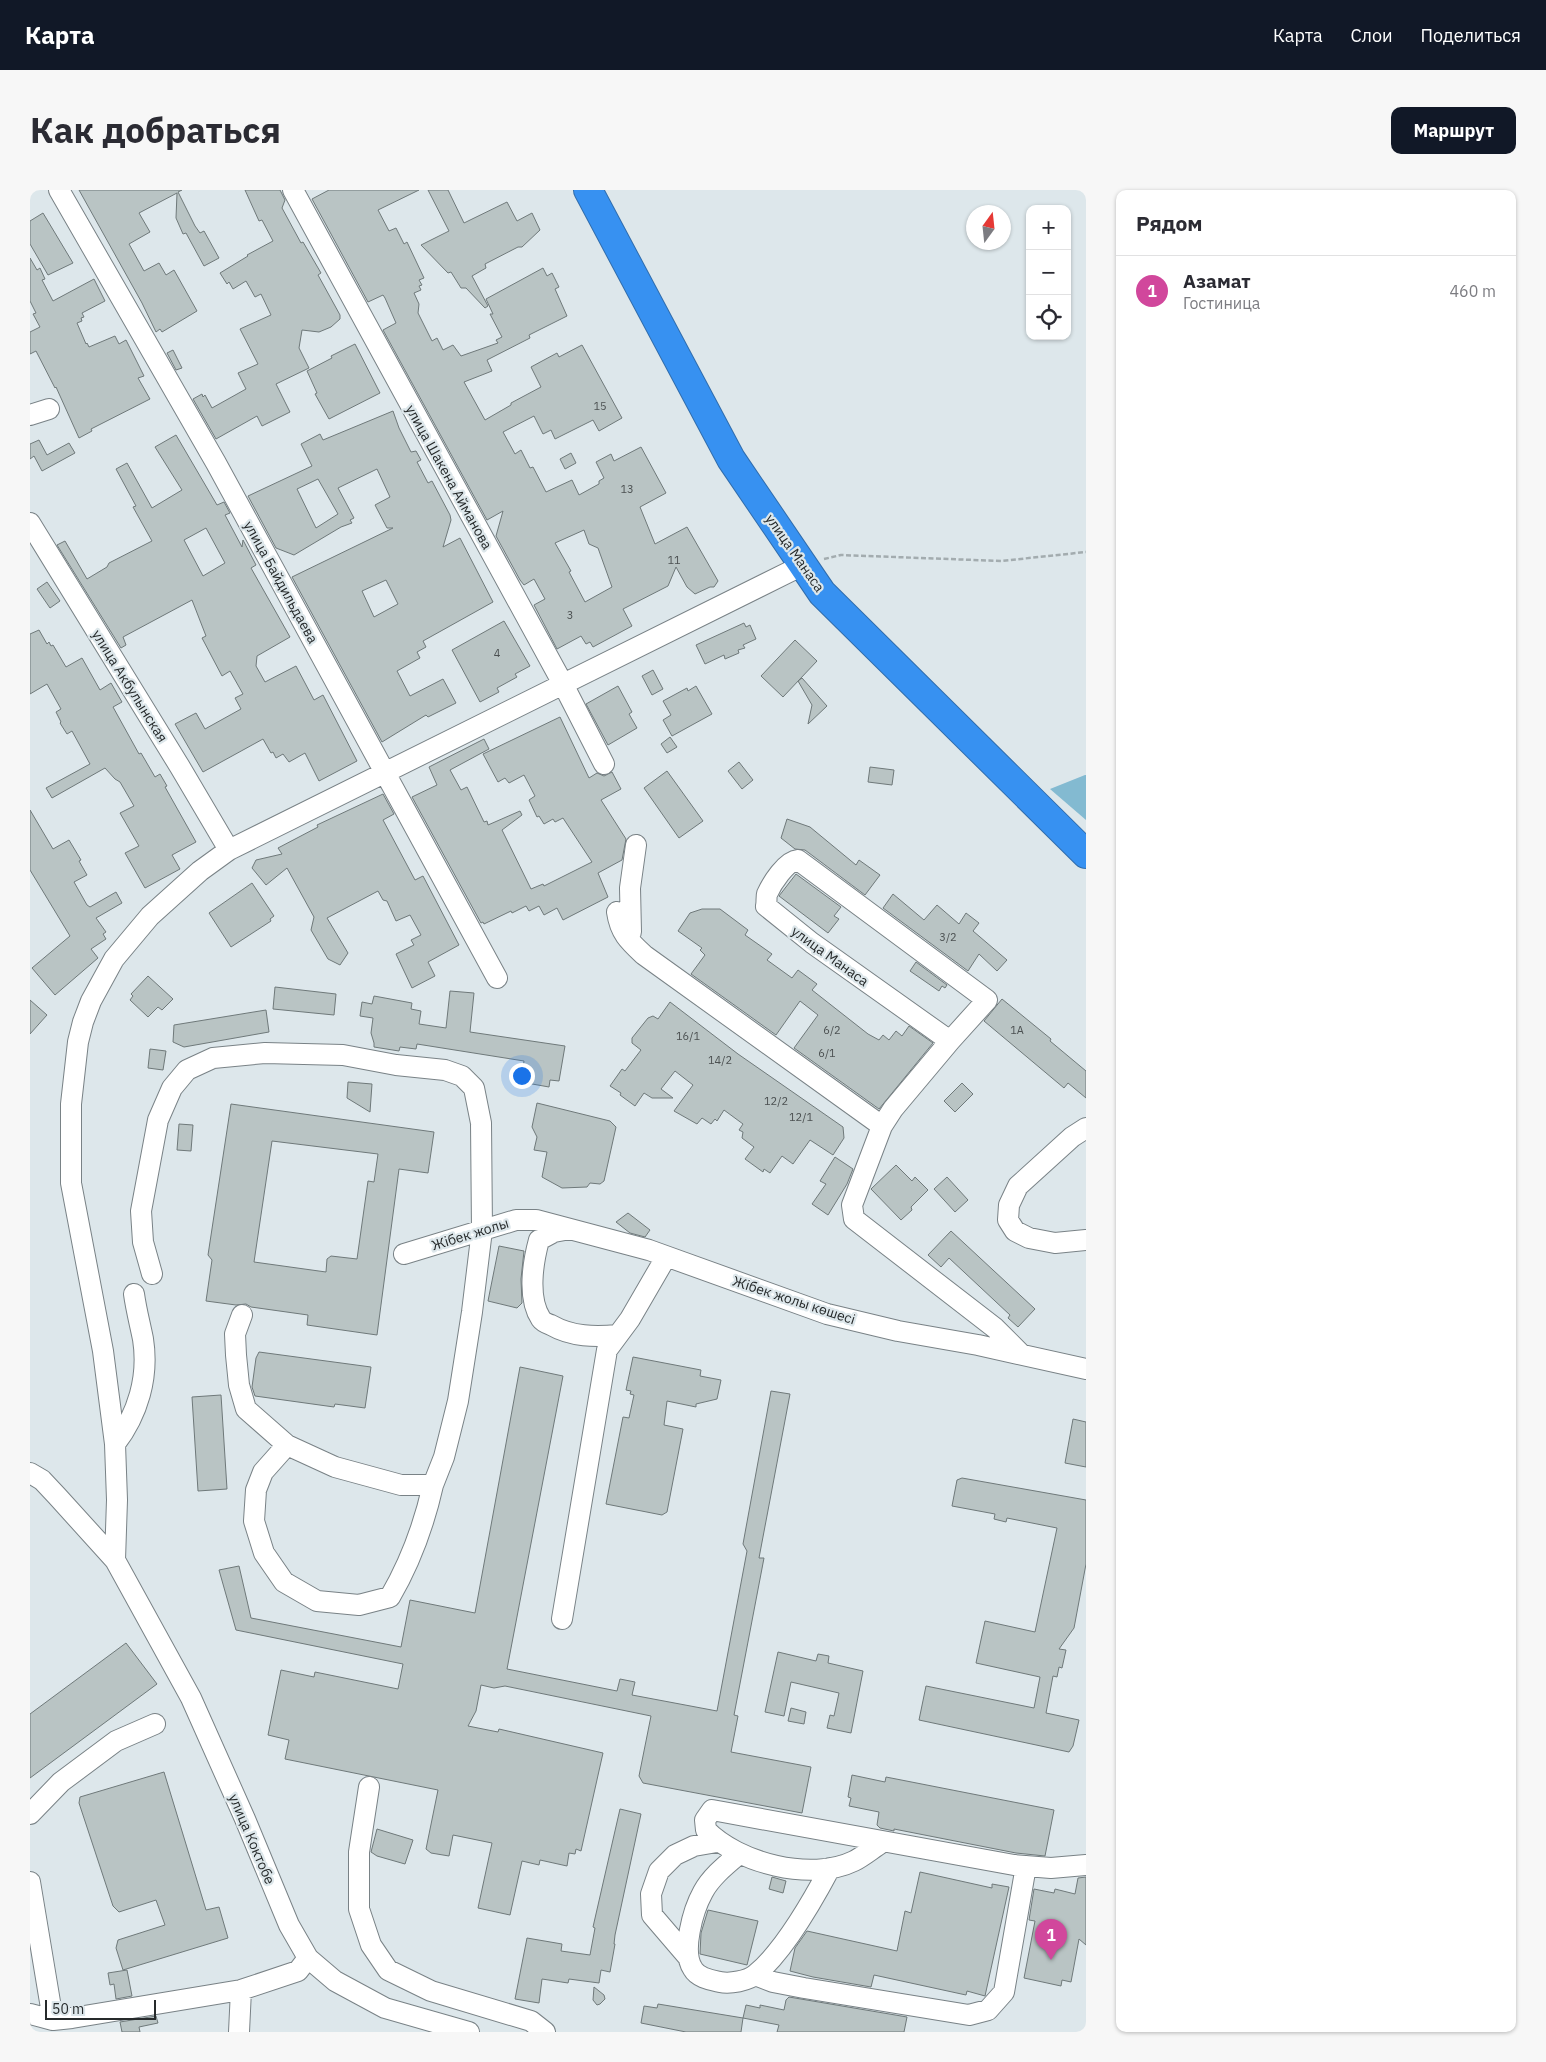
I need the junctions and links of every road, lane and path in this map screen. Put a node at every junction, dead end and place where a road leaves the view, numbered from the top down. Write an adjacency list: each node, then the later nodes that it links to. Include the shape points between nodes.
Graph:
1 (59, 190): 9 (street, улица Байдильдаева, via 216,463)
2 (293, 190): 7 (street, улица Шакена Айманова)
3 (588, 190): 6 (highway, улица Манаса, via 731,459)
4 (30, 523): 11 (street, улица Акбулынская)
5 (1086, 552): 6 (path, via 1001,562 841,555)
6 (803, 565): 7 (street); 12 (highway, улица Манаса, via 822,594)
7 (563, 684): 8 (street, улица Шакена Айманова); 9 (street)
8 (604, 764)
9 (385, 774): 11 (street); 15 (street, улица Байдильдаева)
10 (636, 846): 14 (street, via 630,888)
11 (229, 850): 31 (street, via 150,916 114,959 91,1001 78,1042 71,1104 71,1183 104,1351)
12 (1086, 854)
13 (617, 912): 14 (street, via 619,926)
14 (632, 944): 17 (street, via 671,976)
15 (497, 978)
16 (950, 1041): 16 (street, улица Манаса, via 812,943 766,906 767,894 785,866 798,860 987,1000); 17 (street)
17 (882, 1126): 29 (street, via 852,1205 854,1219 995,1328)
18 (1086, 1128): 22 (street, via 1018,1186 1009,1205 1008,1220 1015,1231 1029,1238 1054,1243)
19 (536, 1220): 20 (street, Жібек жолы көшесі); 21 (street, Жібек жолы, via 516,1220)
20 (570, 1229): 24 (street, Жібек жолы көшесі); 28 (street, via 554,1232 539,1240 533,1263 533,1296 542,1320 562,1332)
21 (482, 1230): 23 (street, Жібек жолы); 25 (street, via 481,1123 474,1088 462,1076 445,1070 343,1055 265,1053 213,1058 187,1070 172,1088 158,1120 141,1210 143,1242); 34 (street, via 458,1401 444,1457)
22 (1086, 1240)
23 (404, 1254)
24 (666, 1257): 28 (street); 29 (street, Жібек жолы көшесі, via 827,1314)
25 (152, 1274)
26 (134, 1294): 31 (street, via 143,1340 144,1368 139,1400 129,1427)
27 (242, 1315): 32 (street, via 236,1334 236,1355 239,1386 246,1409)
28 (613, 1342): 36 (street)
29 (1021, 1354): 30 (street, Жібек жолы көшесі)
30 (1086, 1370)
31 (116, 1444): 35 (street)
32 (287, 1445): 34 (street, via 335,1467 401,1485); 34 (street, via 263,1472 256,1490 254,1521 264,1554 284,1582 317,1602 359,1605 390,1597 411,1557)
33 (30, 1473): 35 (street, via 42,1480)
34 (433, 1485)
35 (115, 1560): 48 (street, улица Коктобе, via 191,1698 288,1925)
36 (562, 1619)
37 (155, 1724): 39 (street, via 116,1741 61,1782)
38 (369, 1786): 55 (street, via 360,1852 359,1909 372,1945 388,1970 431,1991 532,2021)
39 (30, 1814)
40 (717, 1842): 41 (street, via 706,1830 705,1820 712,1810); 42 (street); 47 (street, via 694,1846 675,1855 659,1871 651,1894 652,1914)
41 (883, 1842): 44 (street); 45 (street, via 854,1862)
42 (739, 1854): 45 (street, via 778,1866 805,1870); 47 (street, via 722,1868 703,1892 689,1936)
43 (1086, 1865): 44 (street)
44 (1026, 1866): 49 (street, via 1004,1992 988,2010 969,2015 781,1983)
45 (830, 1868): 49 (street, via 784,1941)
46 (30, 1882): 52 (street)
47 (688, 1957): 49 (street, via 693,1970 706,1979 728,1983)
48 (308, 1958): 50 (street, via 298,1971); 54 (street, улица Коктобе, via 335,1981 385,2008)
49 (754, 1975)
50 (241, 1990): 52 (street); 53 (street)
51 (30, 2014): 52 (street)
52 (53, 2020)
53 (239, 2032)
54 (469, 2032)
55 (545, 2032)

